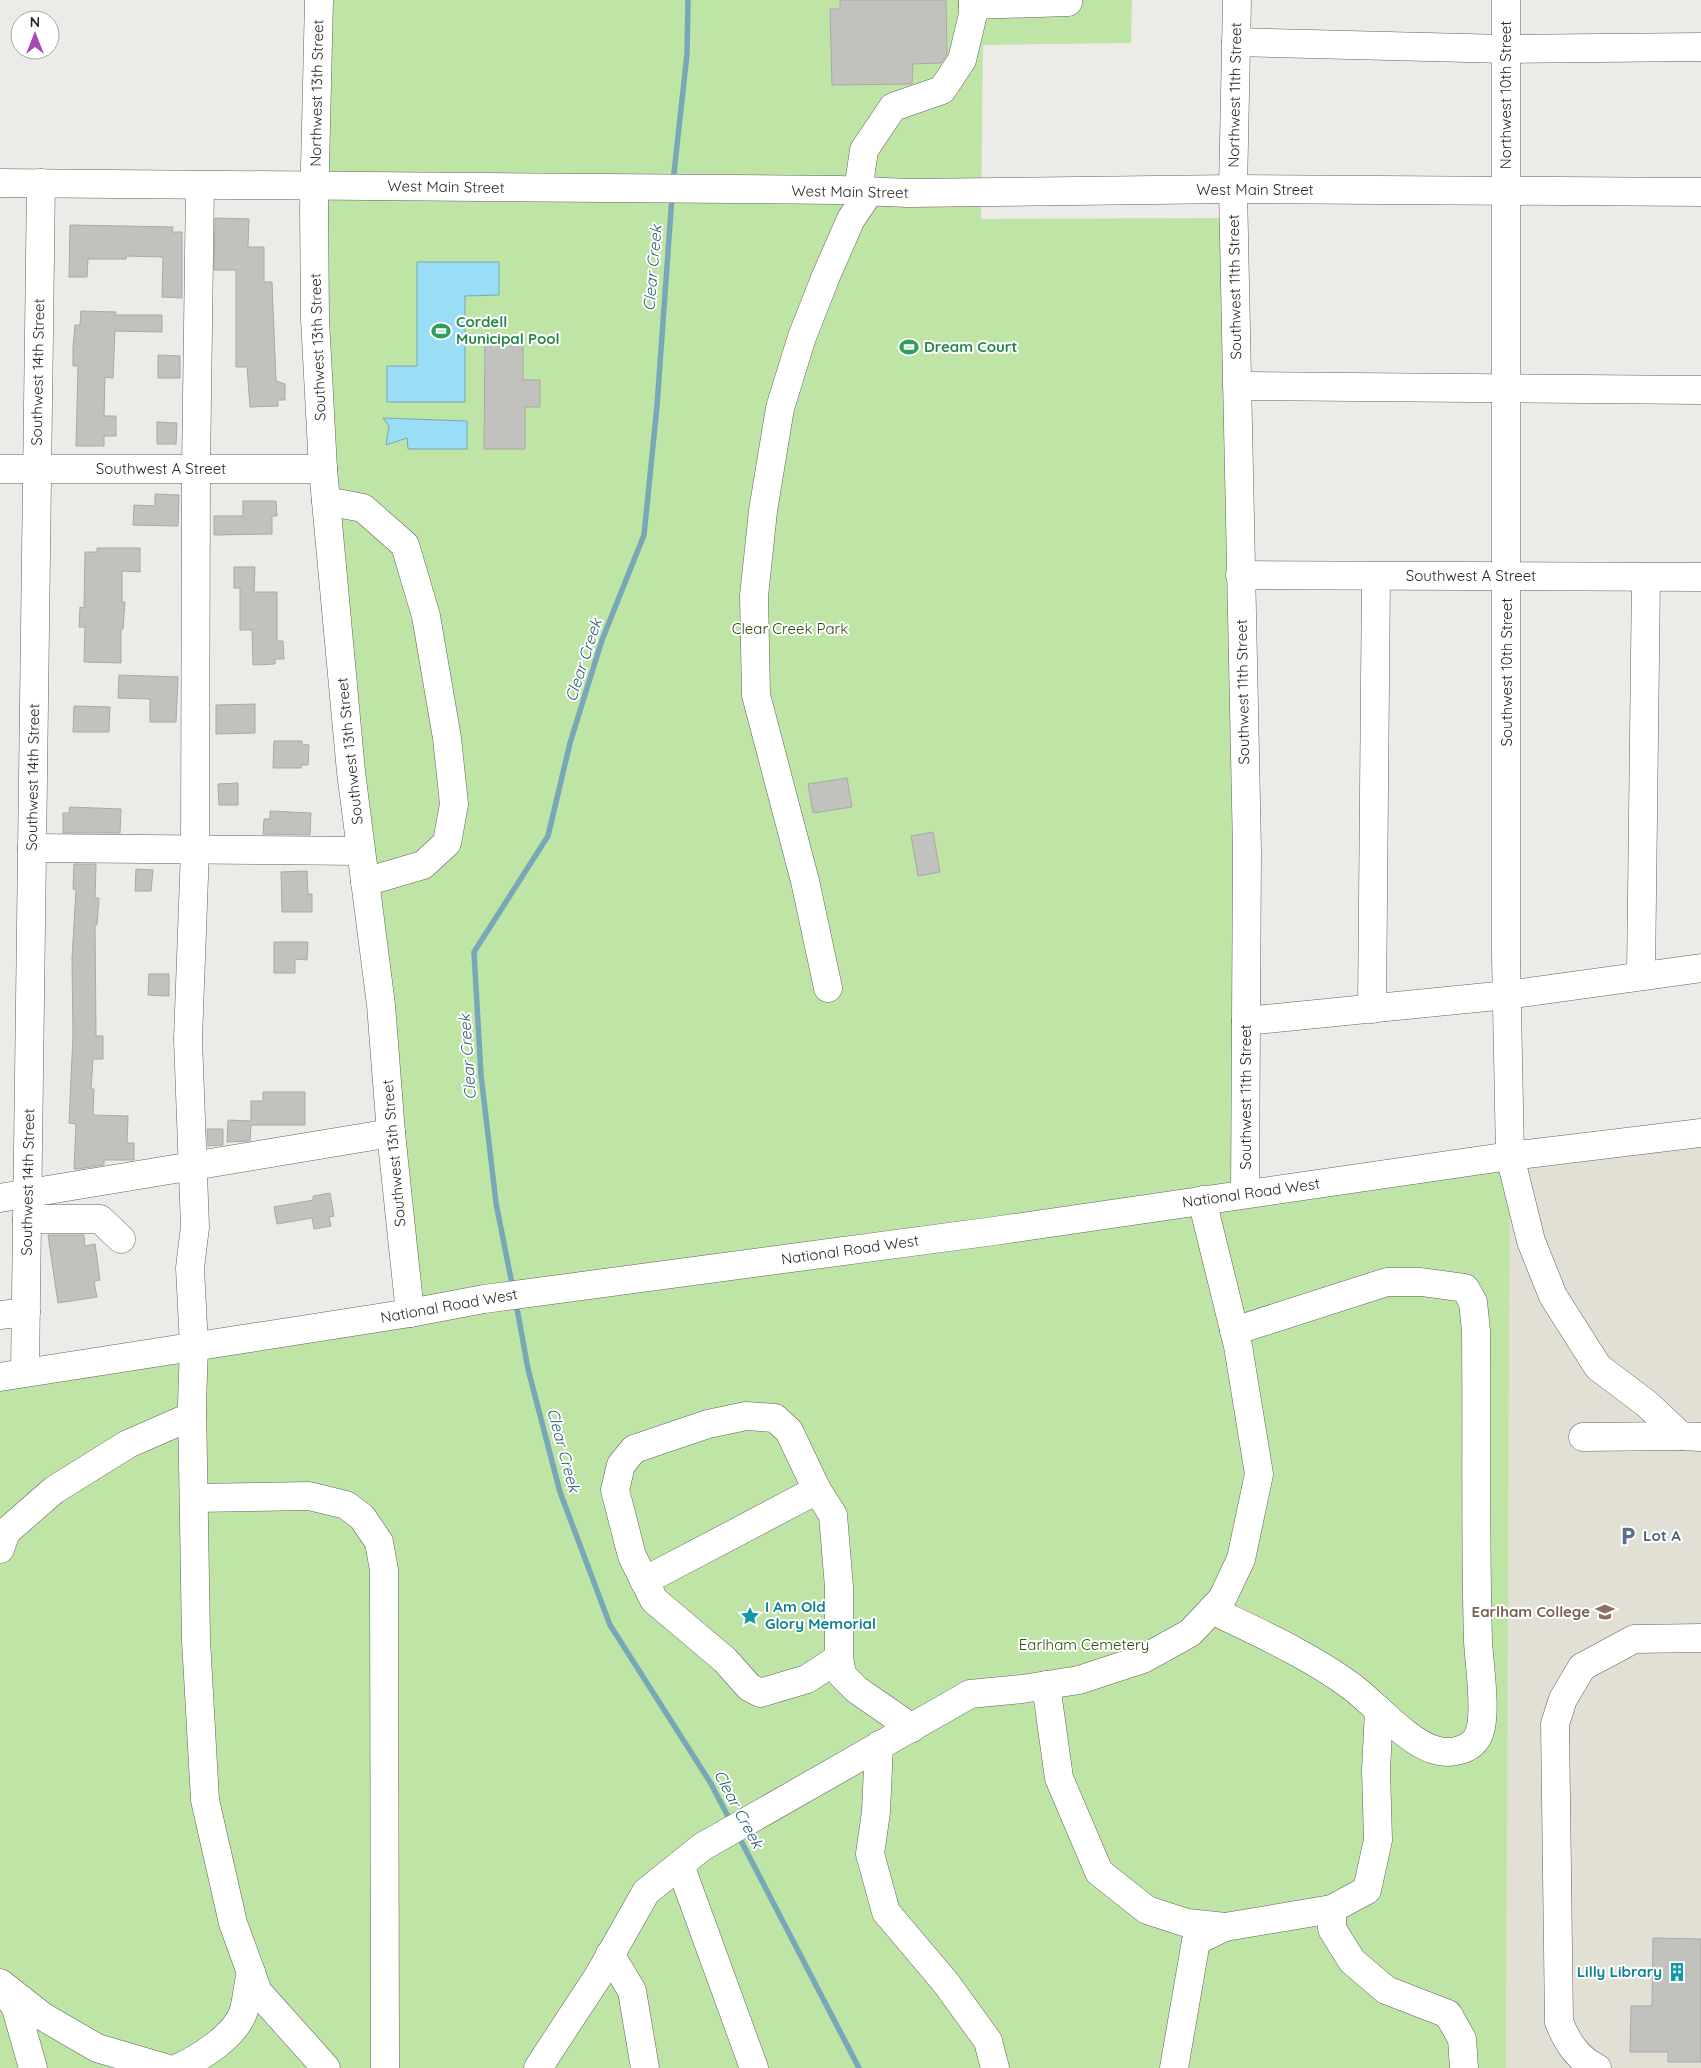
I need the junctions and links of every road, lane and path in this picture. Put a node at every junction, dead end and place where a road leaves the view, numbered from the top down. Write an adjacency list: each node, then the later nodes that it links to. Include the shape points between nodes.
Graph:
1 (319, 0): 13 (street, Northwest 13th Street)
2 (1237, 0): 7 (street, Northwest 11th Street)
3 (1506, 0): 9 (street, Northwest 10th Street)
4 (1068, 1): 5 (street)
5 (1024, 2): 6 (street)
6 (973, 3): 16 (street, via 962,60 942,90 893,107 864,150)
7 (1236, 42): 9 (street); 15 (street, Northwest 11th Street)
8 (1701, 47): 9 (street)
9 (1506, 49): 14 (street, Northwest 10th Street)
10 (0, 183): 11 (street, West Main Street)
11 (41, 183): 12 (street, West Main Street); 22 (street, Southwest 14th Street)
12 (200, 185): 13 (street, West Main Street); 23 (street)
13 (316, 186): 16 (street, West Main Street); 24 (street, Southwest 13th Street, via 315,319)
14 (1506, 189): 15 (street, West Main Street); 17 (street, West Main Street); 19 (street, Southwest 10th Street)
15 (1234, 190): 16 (street, West Main Street); 18 (street, Southwest 11th Street)
16 (864, 191): 37 (street, via 802,337 780,408 763,511 754,596 756,695)
17 (1701, 192)
18 (1237, 386): 19 (street); 26 (street, Southwest 11th Street)
19 (1507, 389): 20 (street); 28 (street, Southwest 10th Street)
20 (1701, 390)
21 (0, 469): 22 (street, Southwest A Street)
22 (37, 469): 23 (street, Southwest A Street); 31 (street, Southwest 14th Street)
23 (196, 469): 24 (street, Southwest A Street); 32 (street)
24 (323, 469): 25 (street, Southwest 13th Street)
25 (326, 501): 33 (street, Southwest 13th Street); 34 (street, via 363,508 405,545 426,616 447,738 454,804 446,843 423,865)
26 (1240, 575): 27 (street, Southwest A Street); 40 (street, Southwest 11th Street, via 1247,850)
27 (1376, 576): 28 (street, Southwest A Street); 39 (street)
28 (1508, 576): 29 (street, Southwest A Street); 38 (street, Southwest 10th Street)
29 (1646, 577): 30 (street, Southwest A Street); 36 (street)
30 (1701, 577)
31 (32, 848): 32 (street); 48 (street, Southwest 14th Street)
32 (195, 850): 33 (street); 44 (street, via 188,1039)
33 (362, 851): 34 (street, Southwest 13th Street)
34 (365, 882): 41 (street, Southwest 13th Street, via 381,1005)
35 (1701, 968): 36 (street)
36 (1641, 976): 38 (street)
37 (828, 988)
38 (1507, 996): 39 (street); 43 (street, Southwest 10th Street)
39 (1372, 1009): 40 (street)
40 (1246, 1021): 45 (street, Southwest 11th Street)
41 (391, 1133): 44 (street); 50 (street, Southwest 13th Street)
42 (1701, 1133): 43 (street, National Road West)
43 (1510, 1156): 45 (street, National Road West); 56 (street, Southwest 10th Street, via 1531,1241 1553,1296 1598,1367)
44 (193, 1166): 48 (street); 53 (street, via 195,1226 190,1268)
45 (1245, 1194): 47 (street, National Road West)
46 (0, 1198): 48 (street)
47 (1202, 1200): 50 (street, National Road West, via 484,1299); 52 (street)
48 (27, 1206): 49 (street, via 100,1219); 51 (street, Southwest 14th Street)
49 (121, 1240)
50 (410, 1313): 53 (street, National Road West)
51 (13, 1314): 54 (street, Southwest 14th Street)
52 (1234, 1331): 62 (street, via 1259,1474 1241,1559 1222,1599); 66 (street, via 1386,1282 1421,1282 1466,1288 1473,1302 1482,1711 1479,1734 1471,1746 1460,1751 1436,1751 1408,1735)
53 (194, 1346): 54 (street, National Road West); 55 (street)
54 (13, 1374)
55 (192, 1416): 59 (street); 60 (street, via 128,1444 54,1490 6,1532)
56 (1691, 1436): 57 (street)
57 (1583, 1437)
58 (817, 1490): 61 (street); 61 (street, via 789,1431 775,1418 746,1416 708,1424 634,1449 621,1464 615,1490 632,1556); 64 (street, via 833,1515 837,1542)
59 (194, 1498): 73 (street, via 196,1640 206,1800 233,1923); 79 (street, via 309,1496 346,1505 362,1517 379,1542 384,1579)
60 (0, 1549)
61 (644, 1580): 64 (street, via 654,1600 666,1612 725,1660 749,1687 760,1693 808,1679)
62 (1212, 1610): 65 (street, via 1190,1633 1143,1659 1079,1680); 66 (street, via 1306,1657 1351,1686)
63 (1701, 1638): 86 (street, via 1634,1639 1582,1667 1563,1699 1555,1724 1559,2022 1568,2043 1585,2062)
64 (839, 1658): 67 (street, via 842,1675 857,1690)
65 (1046, 1685): 67 (street, via 970,1694); 71 (street, via 1059,1778 1099,1872 1147,1910 1187,1923)
66 (1379, 1710): 70 (street, via 1376,1770 1378,1840 1367,1890)
67 (912, 1728): 68 (street)
68 (879, 1745): 69 (street, via 702,1847); 83 (street, via 876,1812 870,1854 886,1912 946,1983 988,2041)
69 (680, 1865): 72 (street, via 646,1892); 82 (street)
70 (1332, 1909): 71 (street); 85 (street, via 1332,1929 1352,1961 1386,1990 1448,2014 1462,2038)
71 (1225, 1927): 84 (street, via 1196,1941)
72 (610, 1954): 80 (street); 81 (street, via 632,1991)
73 (251, 1972): 77 (street, via 244,2012 223,2040 201,2058); 78 (street, via 258,1992)
74 (0, 1984): 75 (street, via 16,2008); 76 (street, via 42,2016 96,2048)
75 (33, 2068)
76 (165, 2068)
77 (178, 2068)
78 (326, 2068)
79 (385, 2068)
80 (538, 2068)
81 (645, 2068)
82 (754, 2068)
83 (994, 2068)
84 (1174, 2068)
85 (1464, 2068)
86 (1597, 2068)

